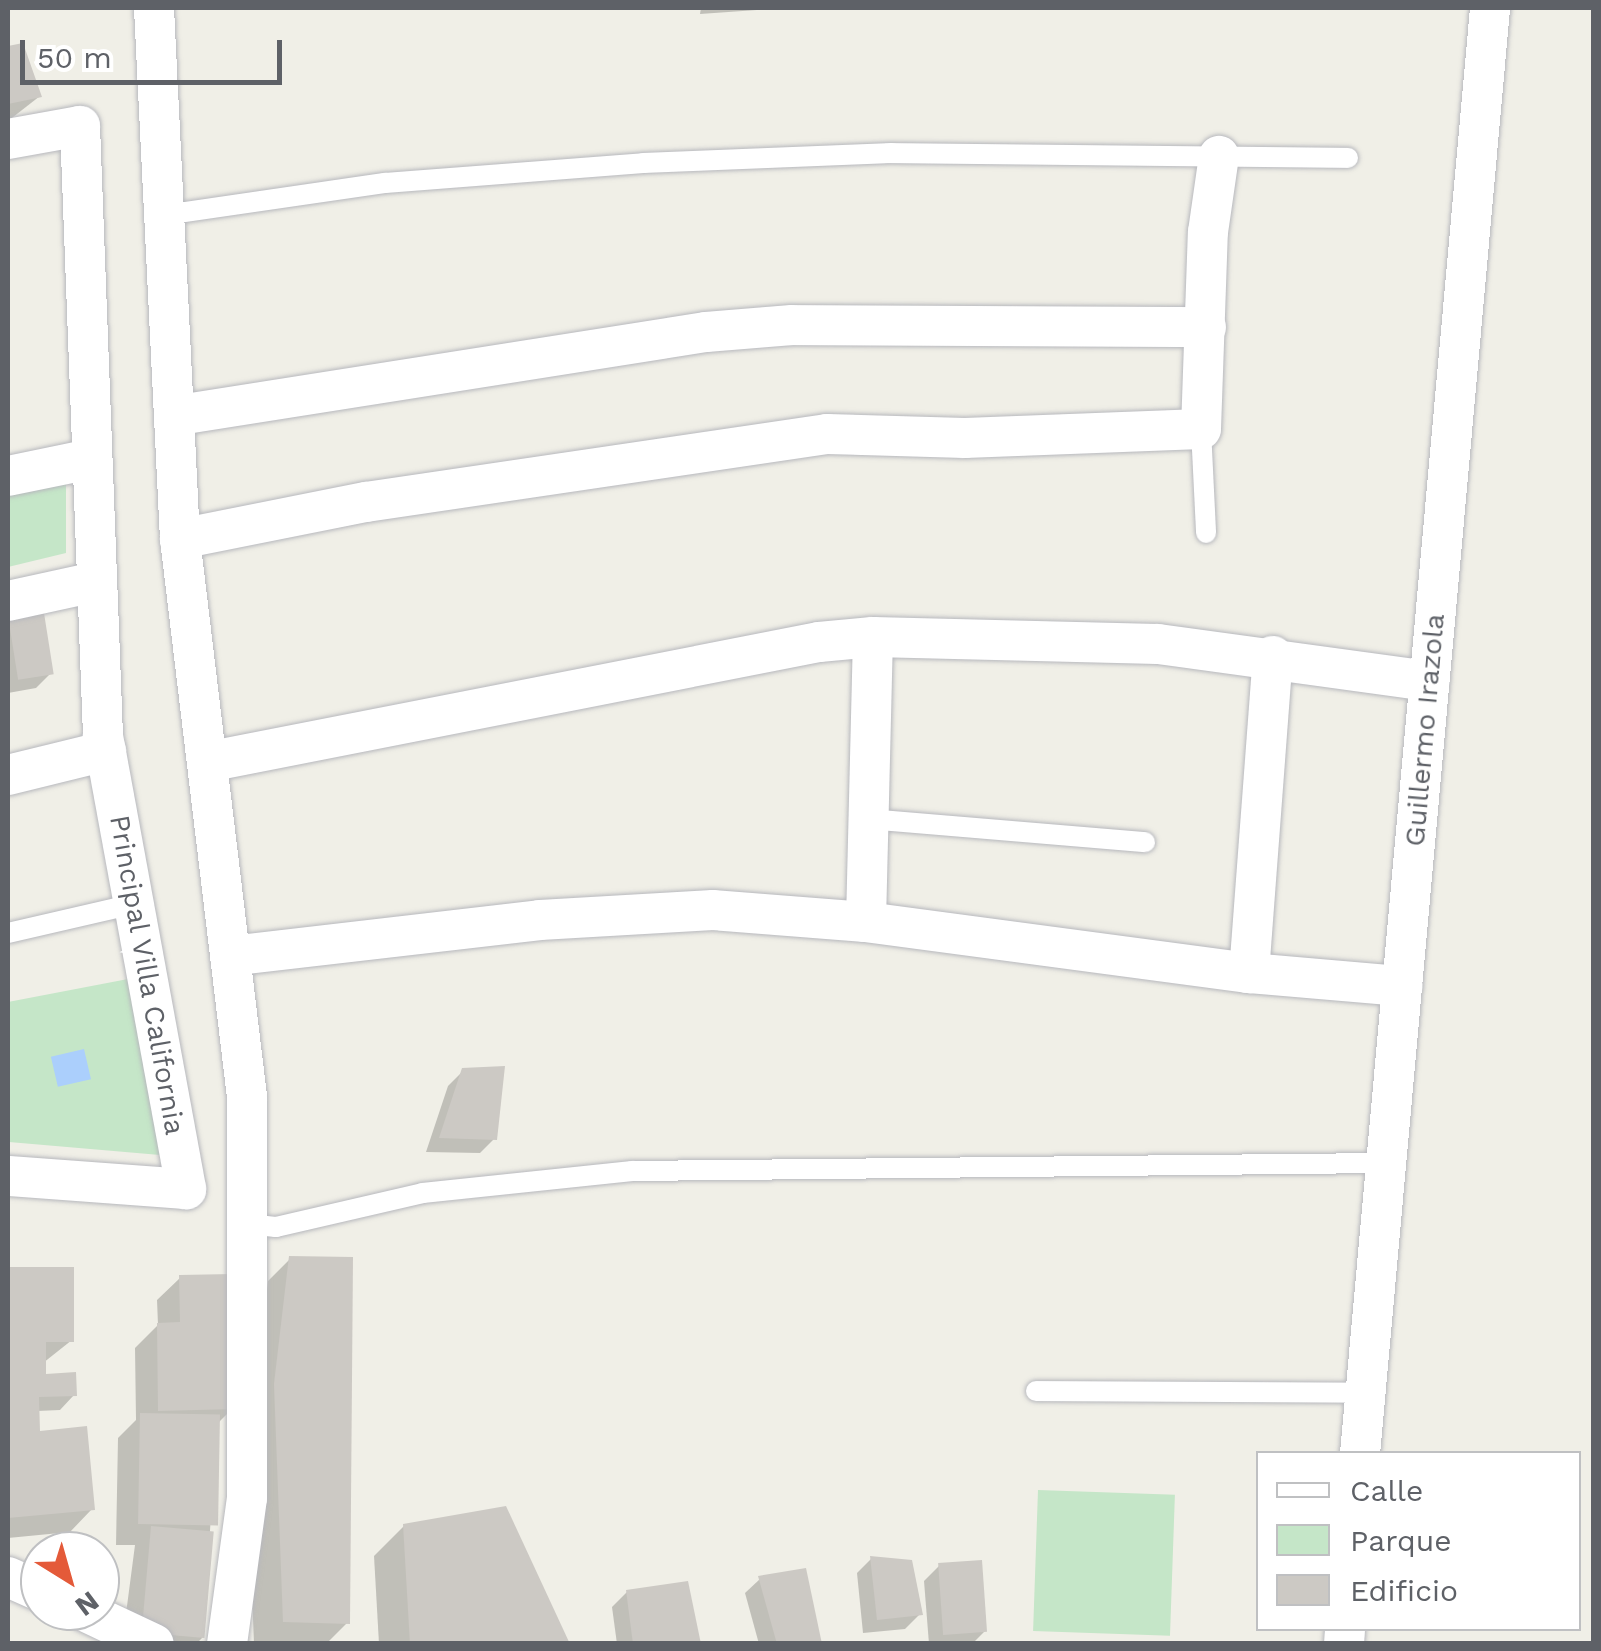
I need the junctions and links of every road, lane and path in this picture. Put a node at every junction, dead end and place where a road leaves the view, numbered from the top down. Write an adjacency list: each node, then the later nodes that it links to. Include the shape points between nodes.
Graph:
1 (154, 8): 6 (street)
2 (1490, 8): 18 (street, Guillermo Irazola)
3 (8, 139): 10 (street, Principal Villa California, via 80,126)
4 (1219, 156): 5 (lane); 6 (lane, via 892,153 643,163 385,183); 7 (street)
5 (1348, 158)
6 (165, 214): 8 (street)
7 (1206, 327): 8 (street, via 740,329); 9 (street)
8 (179, 415): 13 (street)
9 (1201, 429): 12 (lane); 13 (street, via 965,438 826,434 366,502)
10 (91, 459): 11 (street); 14 (street, Principal Villa California)
11 (8, 476)
12 (1206, 533)
13 (180, 539): 20 (street)
14 (95, 582): 15 (street); 19 (street, Principal Villa California)
15 (8, 601)
16 (873, 637): 17 (street, via 1138,643); 20 (street, via 819,642); 22 (street)
17 (1273, 656): 18 (street); 28 (street)
18 (1429, 681): 29 (street, Guillermo Irazola)
19 (106, 750): 21 (street); 24 (street, Principal Villa California)
20 (206, 762): 27 (street)
21 (8, 774)
22 (869, 819): 23 (lane); 25 (street)
23 (1145, 842)
24 (134, 904): 26 (lane); 31 (street, Principal Villa California, via 186,1189)
25 (866, 922): 27 (street, via 713,910 540,920); 28 (street)
26 (8, 933)
27 (230, 956): 32 (street, via 247,1097)
28 (1248, 974): 29 (street)
29 (1402, 986): 30 (street, Guillermo Irazola)
30 (1386, 1162): 32 (lane, via 632,1171 422,1193 276,1227); 34 (street, Guillermo Irazola)
31 (8, 1176)
32 (247, 1224): 38 (street, via 247,1498)
33 (1036, 1391): 34 (lane)
34 (1365, 1393): 35 (street, Guillermo Irazola)
35 (1360, 1451)
36 (120, 1628): 37 (street)
37 (154, 1644)
38 (226, 1644)

